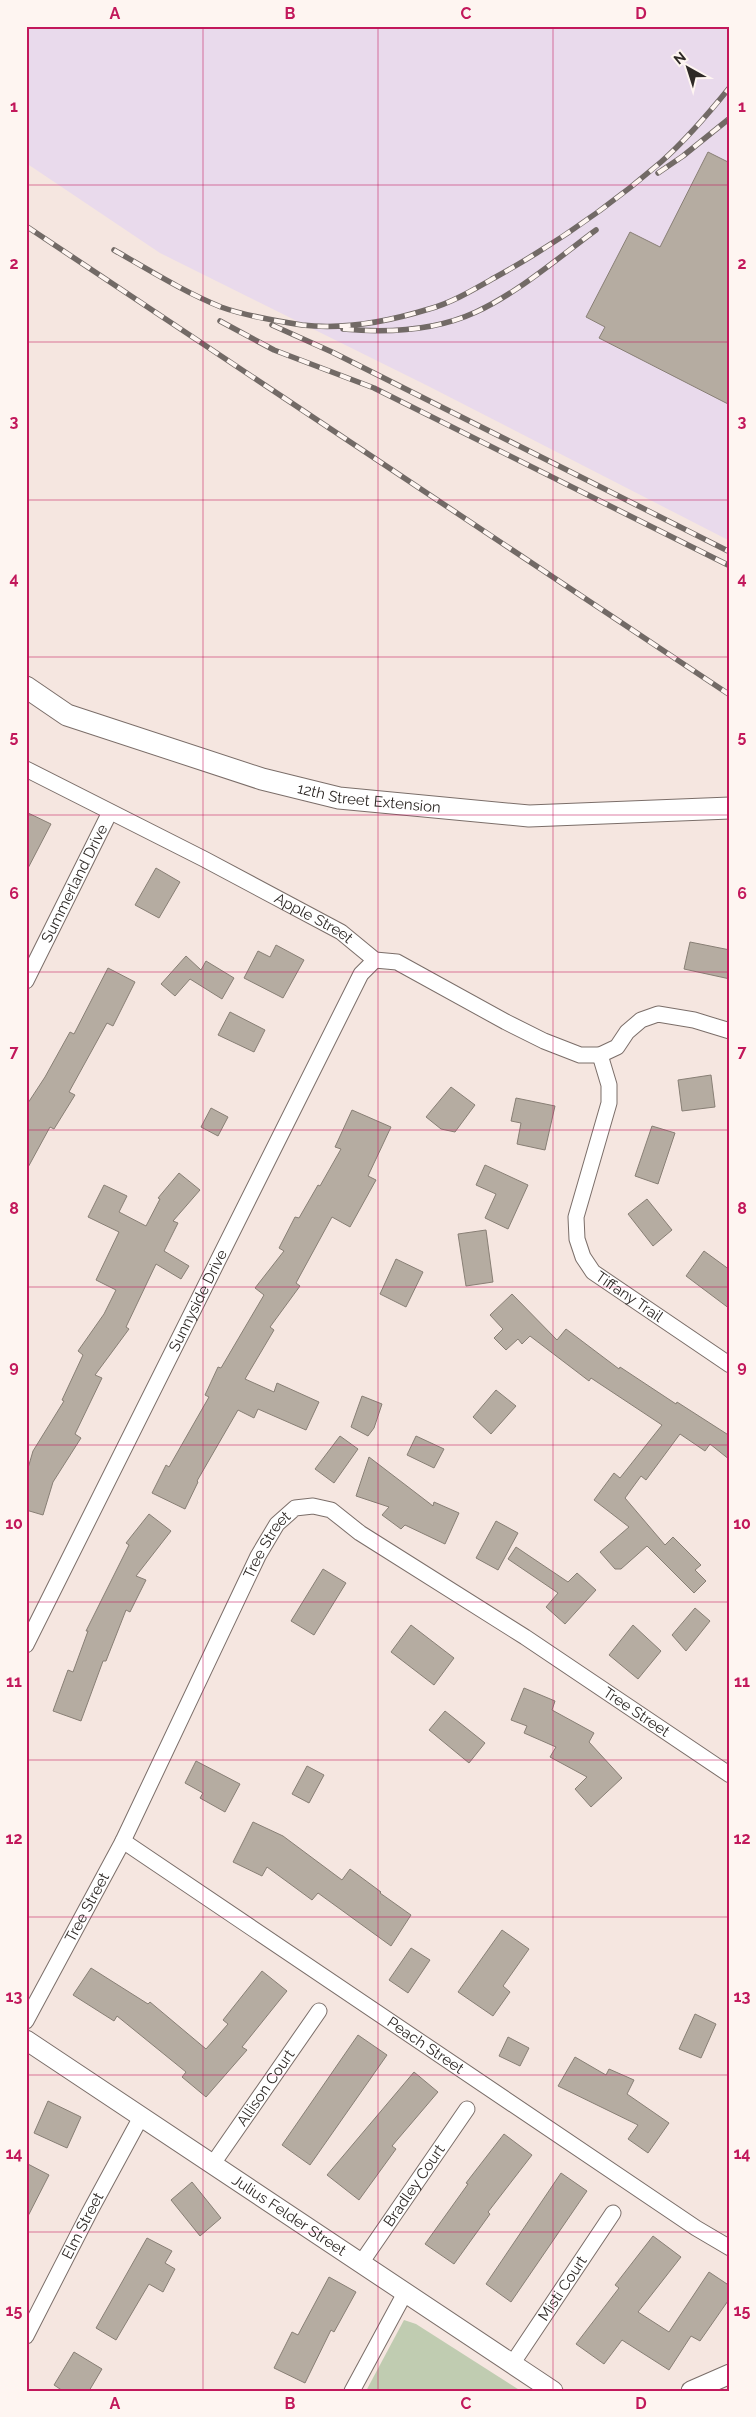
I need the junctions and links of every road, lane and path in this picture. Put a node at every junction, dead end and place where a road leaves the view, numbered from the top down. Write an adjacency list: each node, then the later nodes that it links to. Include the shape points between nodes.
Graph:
1 (26, 687): 3 (main road, 12th Street Extension, via 67,715 262,779 339,798 529,816)
2 (26, 769): 4 (street, Apple Street)
3 (730, 808)
4 (110, 812): 5 (street, Apple Street, via 341,932); 6 (street, Summerland Drive)
5 (375, 960): 8 (street, via 398,962 544,1042 580,1056); 10 (street, Sunnyside Drive, via 361,974)
6 (26, 981)
7 (730, 1031): 8 (street, via 658,1014 641,1020 617,1047)
8 (600, 1055): 9 (street, Tiffany Trail, via 609,1085 608,1104 576,1216 577,1239 583,1257 593,1272)
9 (730, 1365)
10 (26, 1645)
11 (730, 1775): 12 (street, Tree Street, via 525,1637 360,1533 331,1510 313,1506 295,1508 278,1524 258,1556)
12 (123, 1841): 14 (street, Tree Street); 20 (street, Peach Street)
13 (319, 2011): 18 (street, Allison Court)
14 (26, 2021)
15 (26, 2040): 17 (street, Julius Felder Street)
16 (467, 2109): 21 (street, Bradley Court)
17 (141, 2117): 18 (street, Julius Felder Street); 23 (street, Elm Street)
18 (212, 2165): 21 (street, Julius Felder Street)
19 (613, 2213): 24 (street, Misti Court)
20 (730, 2248)
21 (361, 2263): 22 (street, Julius Felder Street)
22 (405, 2293): 24 (street, Julius Felder Street); 26 (street)
23 (26, 2336)
24 (512, 2364): 27 (street, Julius Felder Street)
25 (730, 2374): 28 (street)
26 (352, 2391)
27 (553, 2391)
28 (691, 2391)

